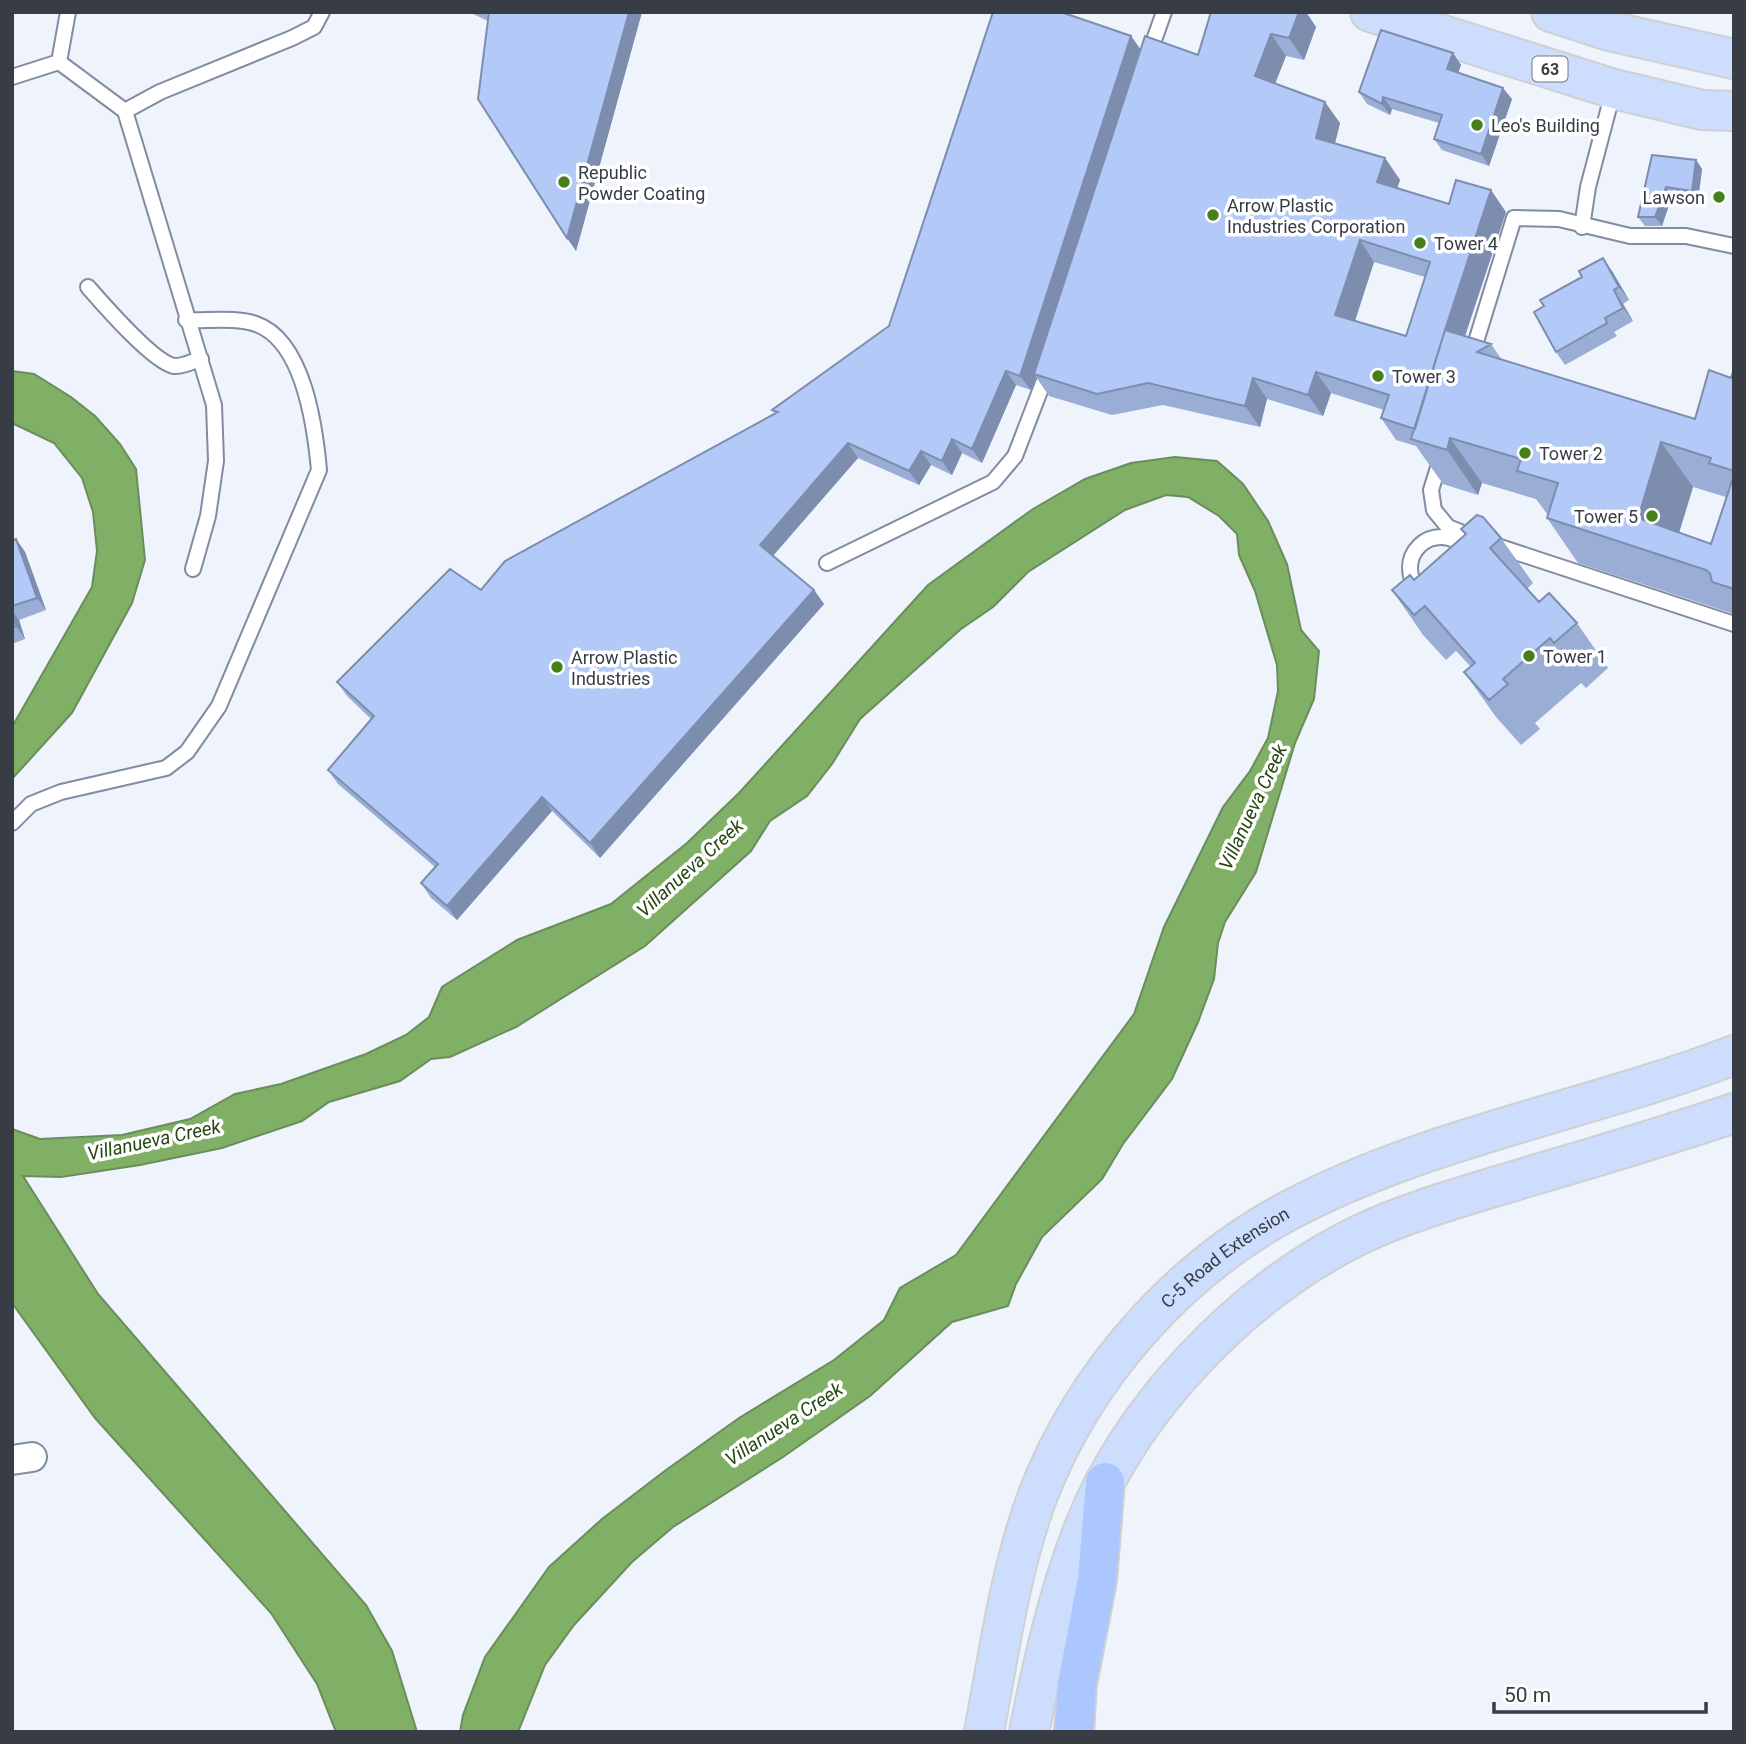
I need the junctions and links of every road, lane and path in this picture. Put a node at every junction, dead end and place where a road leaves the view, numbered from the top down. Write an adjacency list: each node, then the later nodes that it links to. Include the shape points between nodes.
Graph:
1 (68, 12): 7 (lane)
2 (322, 12): 11 (lane, via 314,27 303,33)
3 (1164, 12): 8 (lane)
4 (1370, 12): 10 (main road, 63)
5 (1551, 12): 6 (main road, via 1609,31)
6 (1734, 59)
7 (59, 62): 9 (lane); 11 (lane)
8 (1146, 65)
9 (12, 77)
10 (1614, 89): 12 (main road, 63, via 1702,110); 13 (lane)
11 (125, 111): 16 (lane)
12 (1734, 111)
13 (1582, 227): 14 (lane, via 1630,236 1686,236); 19 (lane, via 1559,219 1514,218)
14 (1734, 246)
15 (88, 287): 18 (lane, via 164,362 177,367)
16 (186, 320): 18 (lane); 27 (lane, via 256,324 274,335 289,352 305,392 319,470 219,706 187,752 166,768 61,792 31,804)
17 (1053, 355): 24 (lane, via 1029,426 1005,471 993,482)
18 (201, 359): 25 (lane, via 214,405 216,461 208,516)
19 (1465, 376)
20 (1446, 440): 21 (lane, via 1431,490 1434,510)
21 (1447, 532): 22 (lane); 23 (lane); 23 (lane, via 1414,552 1410,565 1417,588 1439,599 1451,597 1468,582)
22 (1488, 543): 23 (lane); 26 (lane)
23 (1472, 560)
24 (827, 563)
25 (193, 569)
26 (1734, 624)
27 (12, 822)
28 (1734, 1055): 31 (main road, C-5 Road Extension, via 1445,1148 1325,1192 1255,1231 1183,1286 1098,1382 1055,1456 1018,1563)
29 (1734, 1113): 30 (main road, via 1429,1208 1329,1251 1254,1304 1204,1349 1152,1412)
30 (1105, 1482): 32 (main road, via 1054,1616); 33 (highway, via 1097,1580 1079,1671)
31 (984, 1732)
32 (1029, 1732)
33 (1074, 1732)

